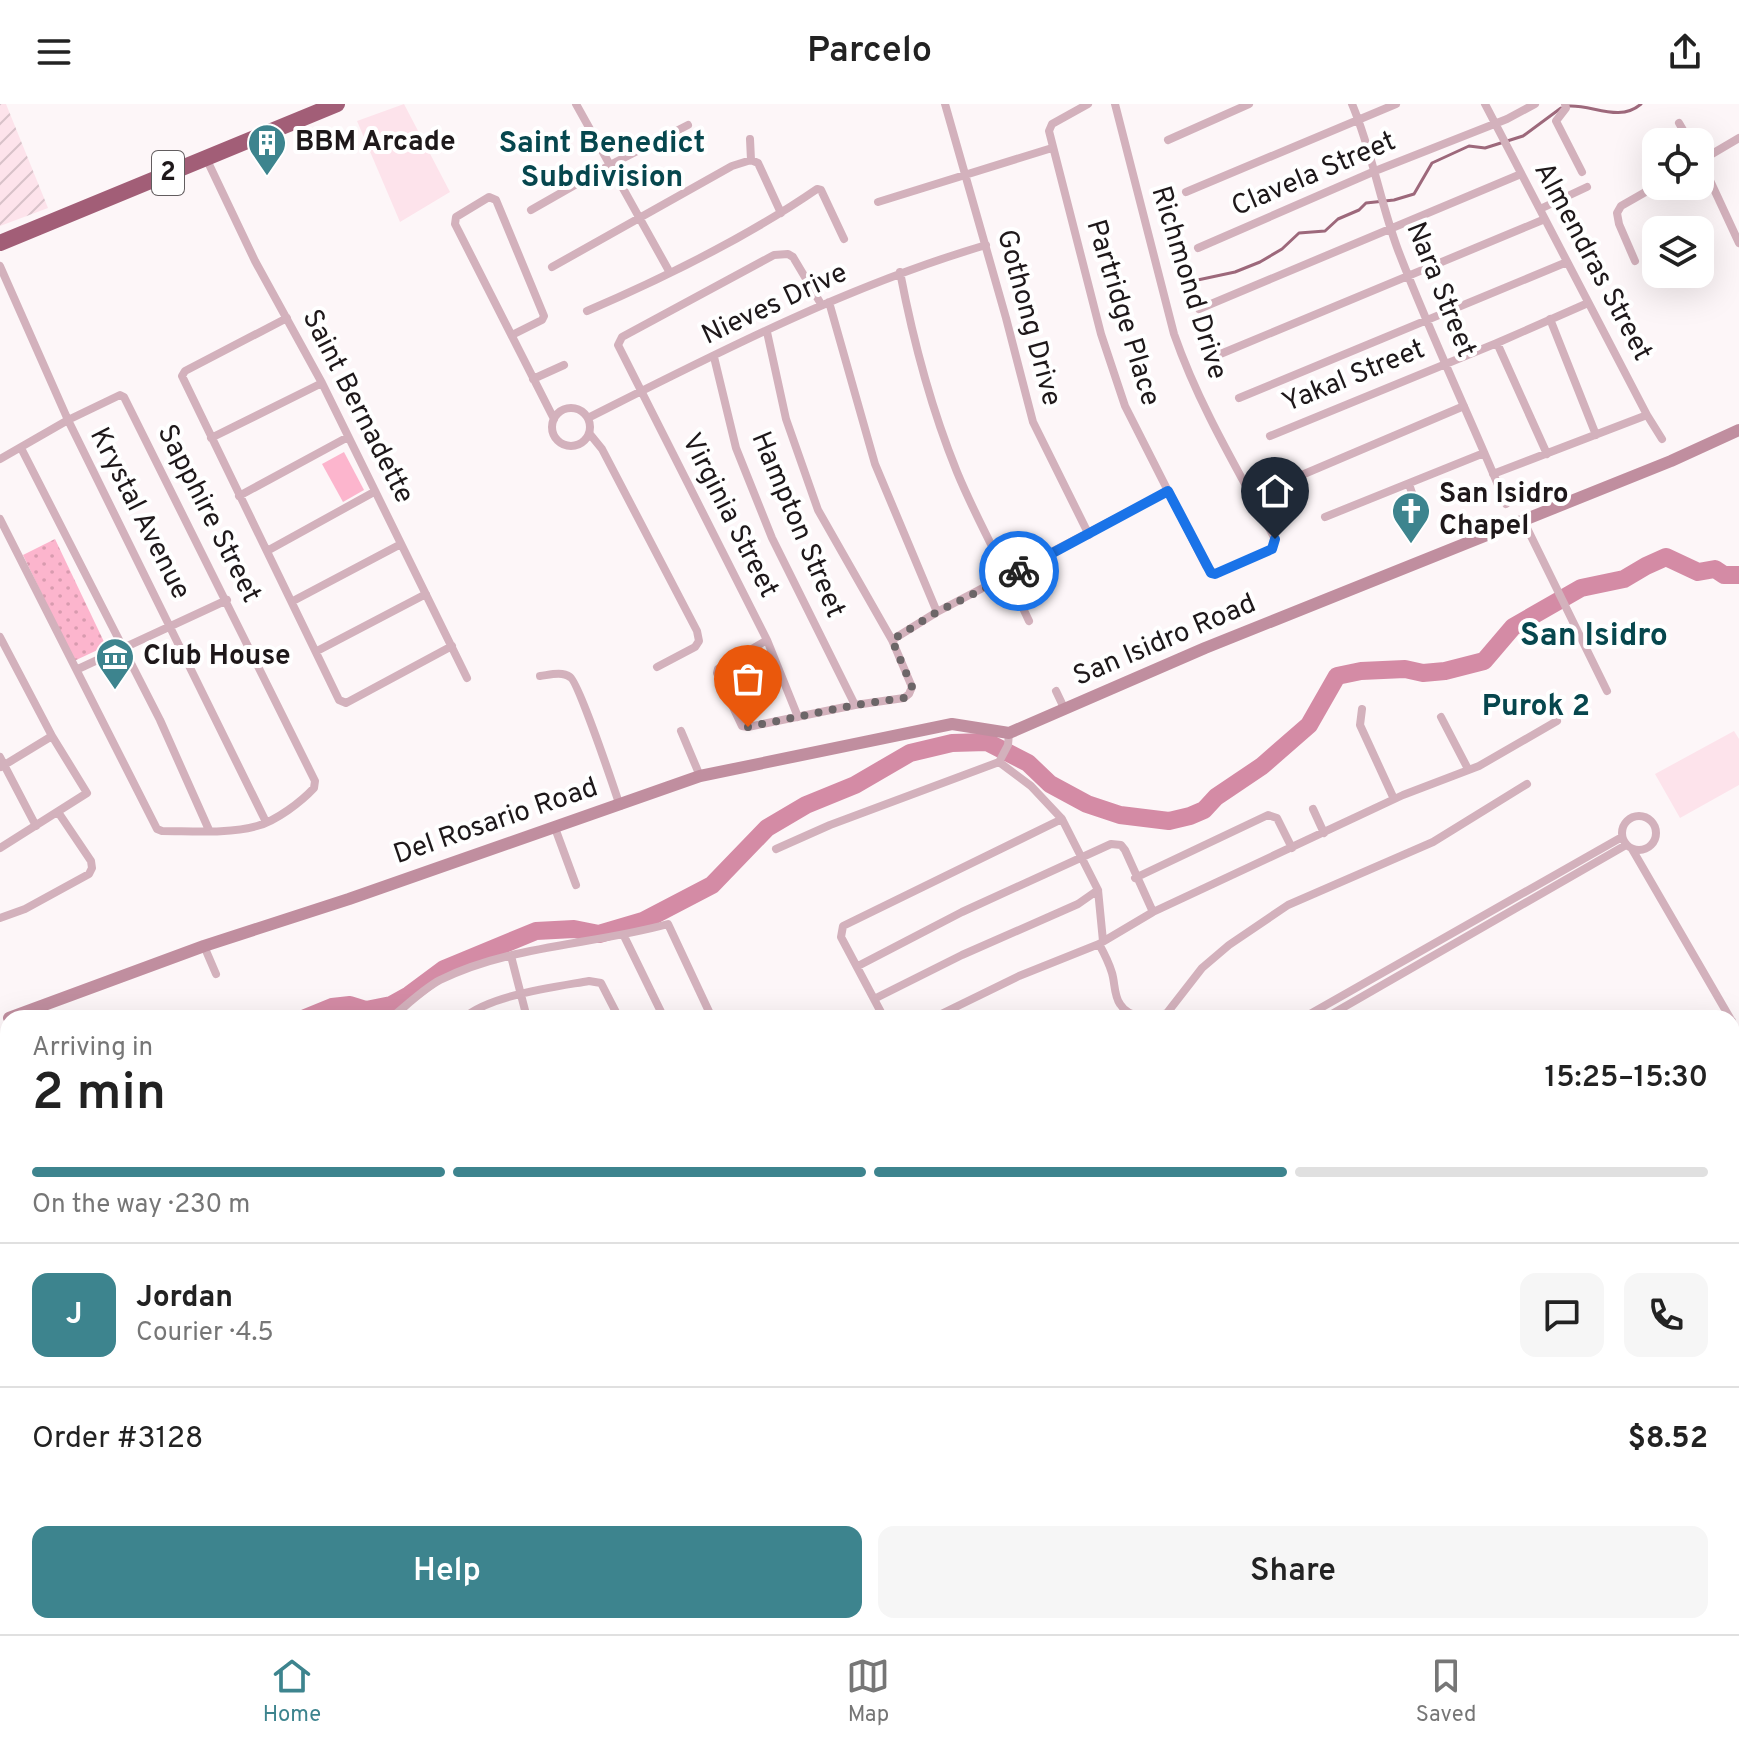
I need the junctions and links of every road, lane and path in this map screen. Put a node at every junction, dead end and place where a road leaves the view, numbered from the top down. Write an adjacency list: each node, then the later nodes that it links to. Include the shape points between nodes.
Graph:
1 (337, 104): 22 (highway, 2)
2 (576, 104): 24 (street)
3 (945, 104): 27 (street, Gothong Drive)
4 (1088, 104): 20 (street, Partridge Place, via 1052,124)
5 (1115, 104): 100 (street, Richmond Drive, via 1185,366 1275,539 1272,549)
6 (1249, 104): 19 (street)
7 (1352, 104): 12 (street, Nara Street)
8 (1396, 104): 12 (street)
9 (1485, 104): 15 (street, Almendras Street)
10 (1535, 104): 15 (street, Clavela Street)
11 (1566, 106): 26 (street, via 1556,121)
12 (1358, 119): 25 (street, Nara Street); 31 (street)
13 (1679, 123): 16 (street)
14 (688, 125): 24 (street)
15 (1497, 127): 25 (street, Clavela Street); 28 (street, Almendras Street)
16 (1682, 128)
17 (1739, 138): 21 (street)
18 (750, 139): 23 (street)
19 (1168, 140)
20 (1052, 148): 27 (street); 89 (street, Partridge Place, via 1125,406)
21 (1714, 152)
22 (206, 158): 41 (highway, 2); 56 (street, Saint Bernadette)
23 (751, 160): 36 (street, via 758,163); 37 (street)
24 (610, 165): 35 (street); 37 (street)
25 (1375, 171): 39 (street, Nara Street); 44 (street, Clavela Street)
26 (1582, 172)
27 (966, 174): 33 (street); 43 (street, Gothong Drive)
28 (1521, 174): 34 (street, Almendras Street); 39 (street)
29 (1587, 187): 34 (street)
30 (1714, 190): 42 (street)
31 (1186, 192)
32 (1642, 194): 45 (street, via 1617,213)
33 (878, 202)
34 (1540, 209): 38 (street, Almendras Street)
35 (531, 210)
36 (781, 213): 40 (street, via 821,190); 49 (street)
37 (641, 216): 48 (street); 49 (street)
38 (1545, 219): 46 (street, Almendras Street); 51 (street)
39 (1391, 230): 51 (street, Nara Street); 54 (street)
40 (844, 239)
41 (0, 243)
42 (1739, 243)
43 (986, 245): 50 (street, Nieves Drive); 97 (street, Gothong Drive, via 1033,422)
44 (1198, 248)
45 (1635, 261)
46 (1567, 262): 53 (street, Almendras Street); 58 (street)
47 (0, 266): 74 (street, Krystal Avenue)
48 (552, 267)
49 (669, 271): 55 (street)
50 (900, 272): 52 (street, Nieves Drive); 101 (street, via 943,438)
51 (1408, 277): 58 (street, Nara Street); 62 (street)
52 (825, 303): 59 (street, Nieves Drive); 68 (street, Virginia Street, via 793,257 774,255 622,337 620,351); 105 (street, via 875,464)
53 (1588, 303): 57 (street, Yakal Street); 71 (street, Almendras Street)
54 (1199, 309)
55 (587, 311)
56 (287, 318): 67 (street, Saint Bernadette); 80 (street, via 185,371 183,381)
57 (1550, 319): 61 (street, Yakal Street); 77 (street)
58 (1427, 320): 64 (street, Nara Street); 69 (street)
59 (767, 332): 63 (street, Nieves Drive); 110 (street, via 786,419 818,510)
60 (512, 335): 60 (street, via 455,224 456,217 489,197 496,200 544,316); 66 (street)
61 (1497, 343): 64 (street, Yakal Street); 84 (street)
62 (1218, 355)
63 (714, 357): 68 (street, Nieves Drive); 120 (street, Hampton Street, via 736,448 772,538)
64 (1446, 363): 70 (street, Nara Street); 78 (street, Yakal Street)
65 (564, 365): 66 (street)
66 (533, 379): 73 (street)
67 (322, 383): 79 (street, Saint Bernadette); 80 (street)
68 (641, 391): 72 (street, Nieves Drive); 109 (street, Virginia Street)
69 (1239, 398)
70 (1464, 406): 83 (street, Nara Street); 87 (street)
71 (1647, 415): 77 (street); 81 (street, Almendras Street)
72 (588, 418): 73 (street, Nieves Drive, via 568,408); 76 (street)
73 (554, 419): 76 (street, via 555,437 564,445 577,445)
74 (68, 420): 82 (street); 103 (street, Sapphire Street, via 124,397); 107 (street, Krystal Avenue)
75 (1739, 430): 96 (main road, San Isidro Road)
76 (589, 433): 114 (street, via 697,631 695,647)
77 (1596, 435): 84 (street)
78 (1270, 436)
79 (348, 437): 90 (street, Saint Bernadette); 91 (street)
80 (211, 438): 91 (street)
81 (1662, 439)
82 (21, 448): 85 (street); 112 (street)
83 (1484, 453): 86 (street, Nara Street); 88 (street)
84 (1547, 454): 86 (street)
85 (0, 459)
86 (1493, 474): 92 (street, Nara Street)
87 (1290, 480)
88 (1409, 484): 93 (street); 94 (street)
89 (1168, 491): 97 (street); 100 (street, Partridge Place, via 1211,573)
90 (374, 492): 98 (street, Saint Bernadette); 99 (street)
91 (239, 496): 99 (street)
92 (1506, 504)
93 (1325, 517)
94 (1420, 517)
95 (0, 519): 115 (street)
96 (1523, 520): 119 (street); 122 (main road, San Isidro Road)
97 (1089, 535): 101 (street)
98 (401, 544): 102 (street, Saint Bernadette); 104 (street)
99 (267, 551): 104 (street)
100 (1225, 569)
101 (1009, 576): 105 (street); 106 (street)
102 (426, 594): 111 (street, Saint Bernadette); 113 (street)
103 (227, 600): 107 (street); 139 (street, Sapphire Street, via 315,781 310,792)
104 (293, 601): 113 (street)
105 (937, 612): 110 (street)
106 (1029, 621)
107 (171, 625): 112 (street); 139 (street, Krystal Avenue)
108 (0, 637): 127 (street)
109 (767, 640): 123 (street, Virginia Street); 123 (street, via 717,673 742,726)
110 (892, 640): 120 (street, via 911,691 904,698)
111 (452, 646): 113 (street, via 346,703 339,700); 117 (street, Saint Bernadette)
112 (123, 649): 115 (street); 142 (street)
113 (317, 651)
114 (657, 667)
115 (78, 669): 142 (street, via 155,826 162,831)
116 (540, 676): 135 (street, via 557,673 577,683)
117 (467, 678)
118 (1056, 691): 122 (street)
119 (1607, 691)
120 (855, 705): 123 (street)
121 (1362, 709): 134 (street, via 1360,725)
122 (1065, 710): 128 (main road, San Isidro Road)
123 (798, 717)
124 (1441, 717): 131 (street)
125 (1557, 721): 131 (street)
126 (681, 731): 132 (street)
127 (52, 736): 130 (street); 137 (street, via 87,790)
128 (1009, 739): 129 (street); 132 (main road, Del Rosario Road, via 952,724)
129 (1000, 760): 138 (street); 147 (street)
130 (1, 763): 140 (street)
131 (1468, 769): 134 (street)
132 (700, 776): 135 (main road, Del Rosario Road)
133 (1527, 784): 174 (street, via 1433,842 1288,905 1202,968)
134 (1394, 799): 143 (street)
135 (620, 806): 141 (main road, Del Rosario Road)
136 (1313, 809): 143 (street)
137 (58, 812): 140 (street); 153 (street, via 91,861 89,874)
138 (1062, 819): 148 (street); 158 (street, via 843,926 841,937)
139 (266, 822): 142 (street)
140 (36, 826): 145 (street)
141 (555, 828): 150 (street); 156 (main road, Del Rosario Road)
142 (209, 830)
143 (1324, 833): 146 (street)
144 (1627, 844): 175 (street); 176 (street); 177 (street)
145 (0, 848)
146 (1292, 848): 149 (street, via 1277,818 1268,815); 152 (street)
147 (776, 849)
148 (1083, 857): 149 (street, via 1121,845); 151 (street); 158 (street)
149 (1135, 878): 152 (street)
150 (576, 885)
151 (1098, 890): 155 (street); 161 (street)
152 (1153, 912): 155 (street)
153 (0, 918)
154 (624, 936): 157 (street); 168 (street); 169 (street, via 668,924)
155 (1101, 942): 162 (street); 171 (street)
156 (204, 946): 159 (street); 163 (main road, Del Rosario Road)
157 (511, 956): 160 (street); 164 (street, via 437,981)
158 (858, 966): 161 (street)
159 (216, 974)
160 (522, 995): 165 (street); 166 (street); 167 (street, via 589,981 601,983)
161 (874, 999): 170 (street)
162 (1119, 1003): 172 (street); 173 (street)
163 (31, 1010)
164 (401, 1010)
165 (477, 1010)
166 (525, 1010)
167 (615, 1010)
168 (660, 1010)
169 (708, 1010)
170 (880, 1010)
171 (949, 1010)
172 (1119, 1010)
173 (1128, 1010)
174 (1170, 1010)
175 (1318, 1010)
176 (1339, 1010)
177 (1725, 1010)

